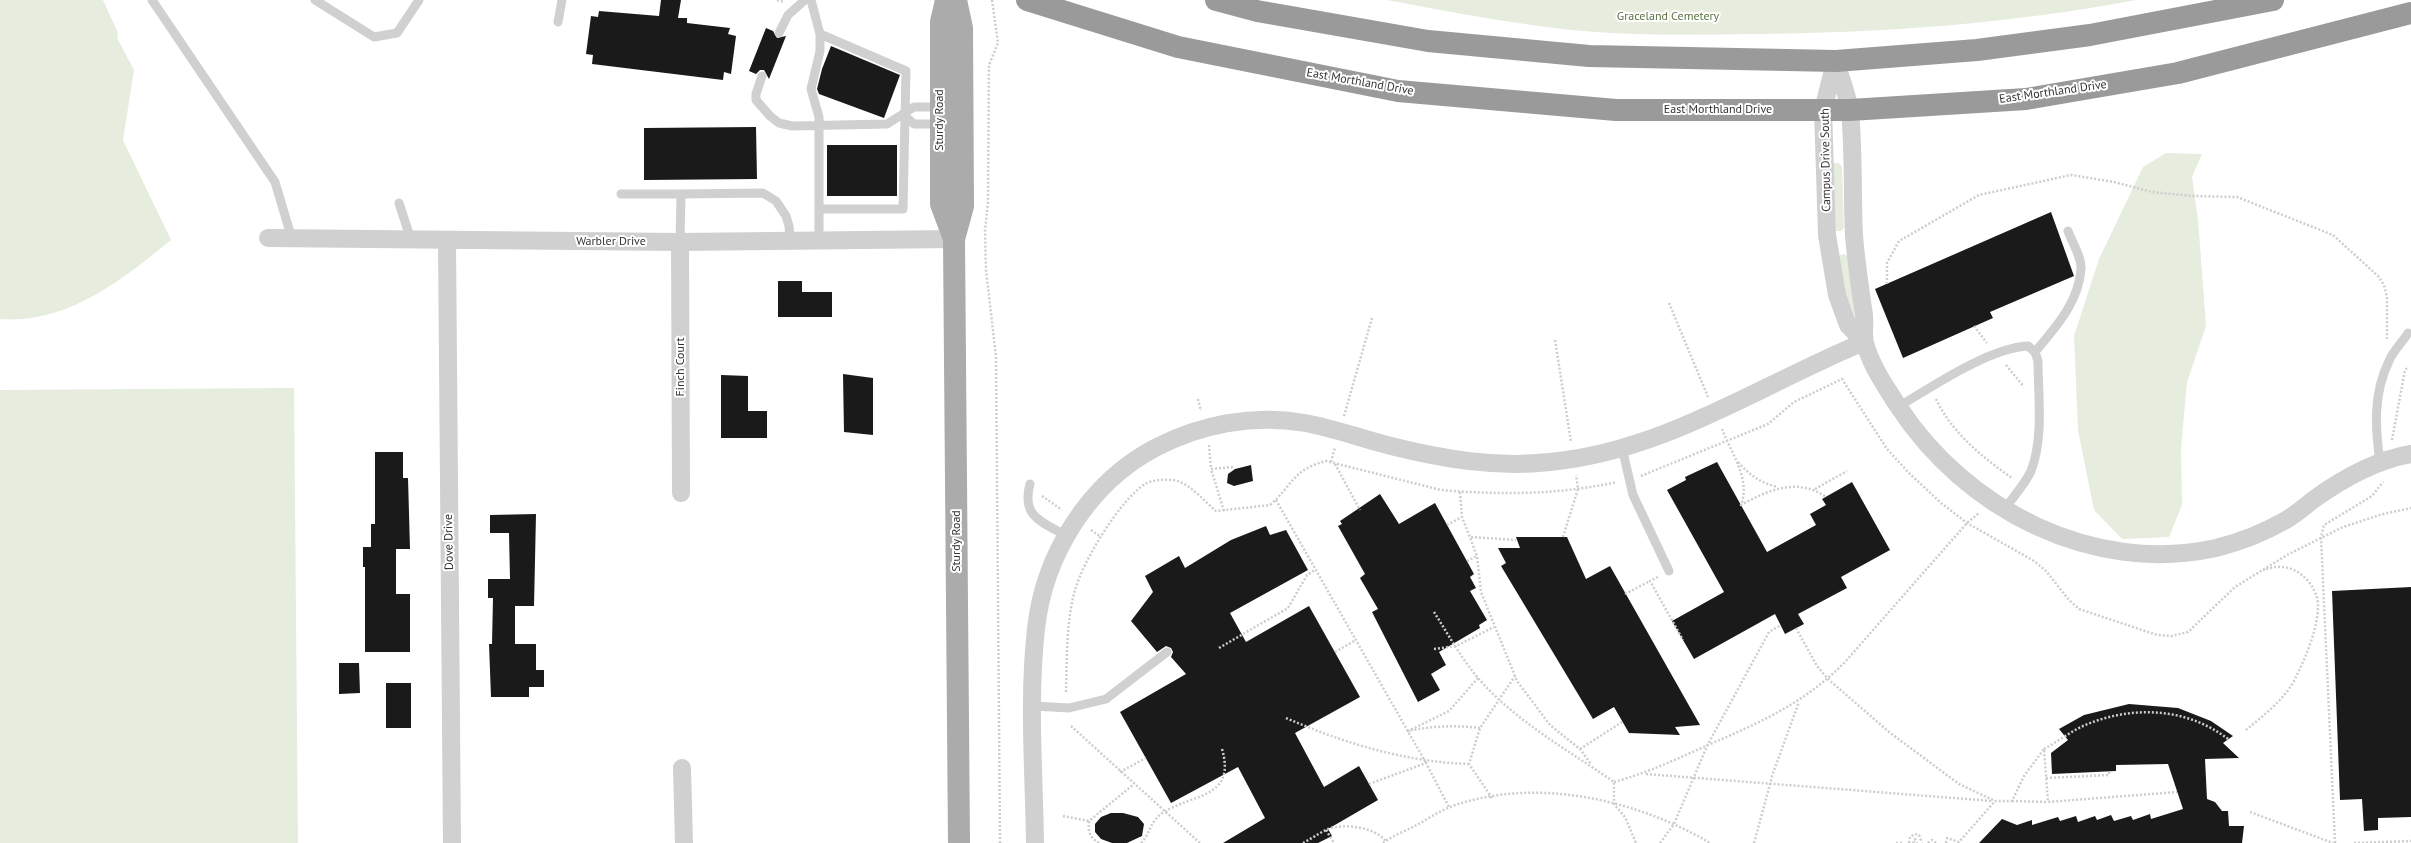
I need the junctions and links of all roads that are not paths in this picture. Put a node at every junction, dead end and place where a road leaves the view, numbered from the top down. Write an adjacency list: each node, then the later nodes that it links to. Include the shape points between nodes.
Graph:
1 (152, 0): 29 (lane, via 275,182)
2 (315, 0): 3 (lane, via 374,37 397,33)
3 (419, 0)
4 (562, 0): 13 (lane)
5 (804, 0): 14 (lane, via 788,15)
6 (811, 0): 15 (lane)
7 (946, 0): 21 (main road, Sturdy Road, via 941,22)
8 (956, 0): 30 (main road, Sturdy Road, via 962,28 963,206)
9 (1027, 0): 18 (highway, East Morthland Drive, via 1178,47 1398,91 1616,110)
10 (1216, 0): 16 (highway, via 1428,41 1589,56)
11 (2273, 0): 16 (highway, via 2090,35 1976,50)
12 (2411, 13): 19 (highway, East Morthland Drive, via 2178,73 2026,99)
13 (558, 22)
14 (779, 33)
15 (820, 34): 20 (lane, via 906,71); 22 (lane, via 820,51 811,89)
16 (1836, 61): 18 (street, Campus Drive South); 19 (street, Campus Drive South)
17 (762, 76): 22 (lane, via 756,100 779,124)
18 (1823, 110): 19 (highway, East Morthland Drive); 37 (street, Campus Drive South, via 1830,261 1837,296 1848,325)
19 (1850, 110): 37 (street, Campus Drive South, via 1854,236 1865,318)
20 (904, 115): 21 (lane, via 914,107); 21 (lane, via 914,124); 22 (lane, via 887,124); 26 (lane, via 903,209)
21 (940, 115): 30 (main road, Sturdy Road, via 941,204)
22 (819, 125): 26 (lane)
23 (621, 194): 24 (lane)
24 (680, 194): 33 (lane, via 763,193 776,201 786,216); 35 (lane)
25 (399, 203): 31 (lane)
26 (819, 209): 34 (lane)
27 (2068, 231): 38 (lane, via 2082,268 2071,303)
28 (268, 238): 29 (street, Warbler Drive)
29 (292, 238): 31 (street, Warbler Drive)
30 (954, 239): 34 (street, Warbler Drive); 53 (main road, Sturdy Road)
31 (411, 240): 32 (street, Warbler Drive)
32 (447, 241): 35 (street, Warbler Drive); 51 (street, Dove Drive)
33 (790, 241): 34 (street, Warbler Drive); 35 (street, Warbler Drive)
34 (820, 241)
35 (680, 242): 44 (street, Finch Court)
36 (2408, 333): 42 (lane, via 2389,359 2375,410 2375,430)
37 (1864, 342): 39 (street, Campus Drive South, via 1884,385); 40 (street, via 1716,414)
38 (2035, 352): 39 (lane, via 2028,346 2013,347 1962,370); 45 (lane, via 2038,361 2036,451 2030,472)
39 (1898, 407): 45 (street, Campus Drive South, via 1954,472)
40 (1622, 448): 46 (street, via 1548,463 1466,461 1433,456 1305,423 1239,421 1205,427 1171,440 1136,458 1108,480 1079,513); 47 (lane, via 1628,479 1639,510)
41 (2411, 454): 42 (street, Campus Drive South)
42 (2384, 462): 45 (street, Campus Drive South, via 2343,480 2288,519 2257,535 2219,547 2184,554 2128,554 2077,543 2043,530)
43 (1030, 484): 46 (lane, via 1027,505 1031,514)
44 (681, 493)
45 (2005, 509)
46 (1067, 536): 49 (street, via 1044,589 1036,628)
47 (1669, 571)
48 (1167, 652): 49 (lane, via 1106,699 1069,708)
49 (1034, 706): 54 (street)
50 (682, 768): 52 (street)
51 (452, 843)
52 (684, 843)
53 (959, 843)
54 (1035, 843)

